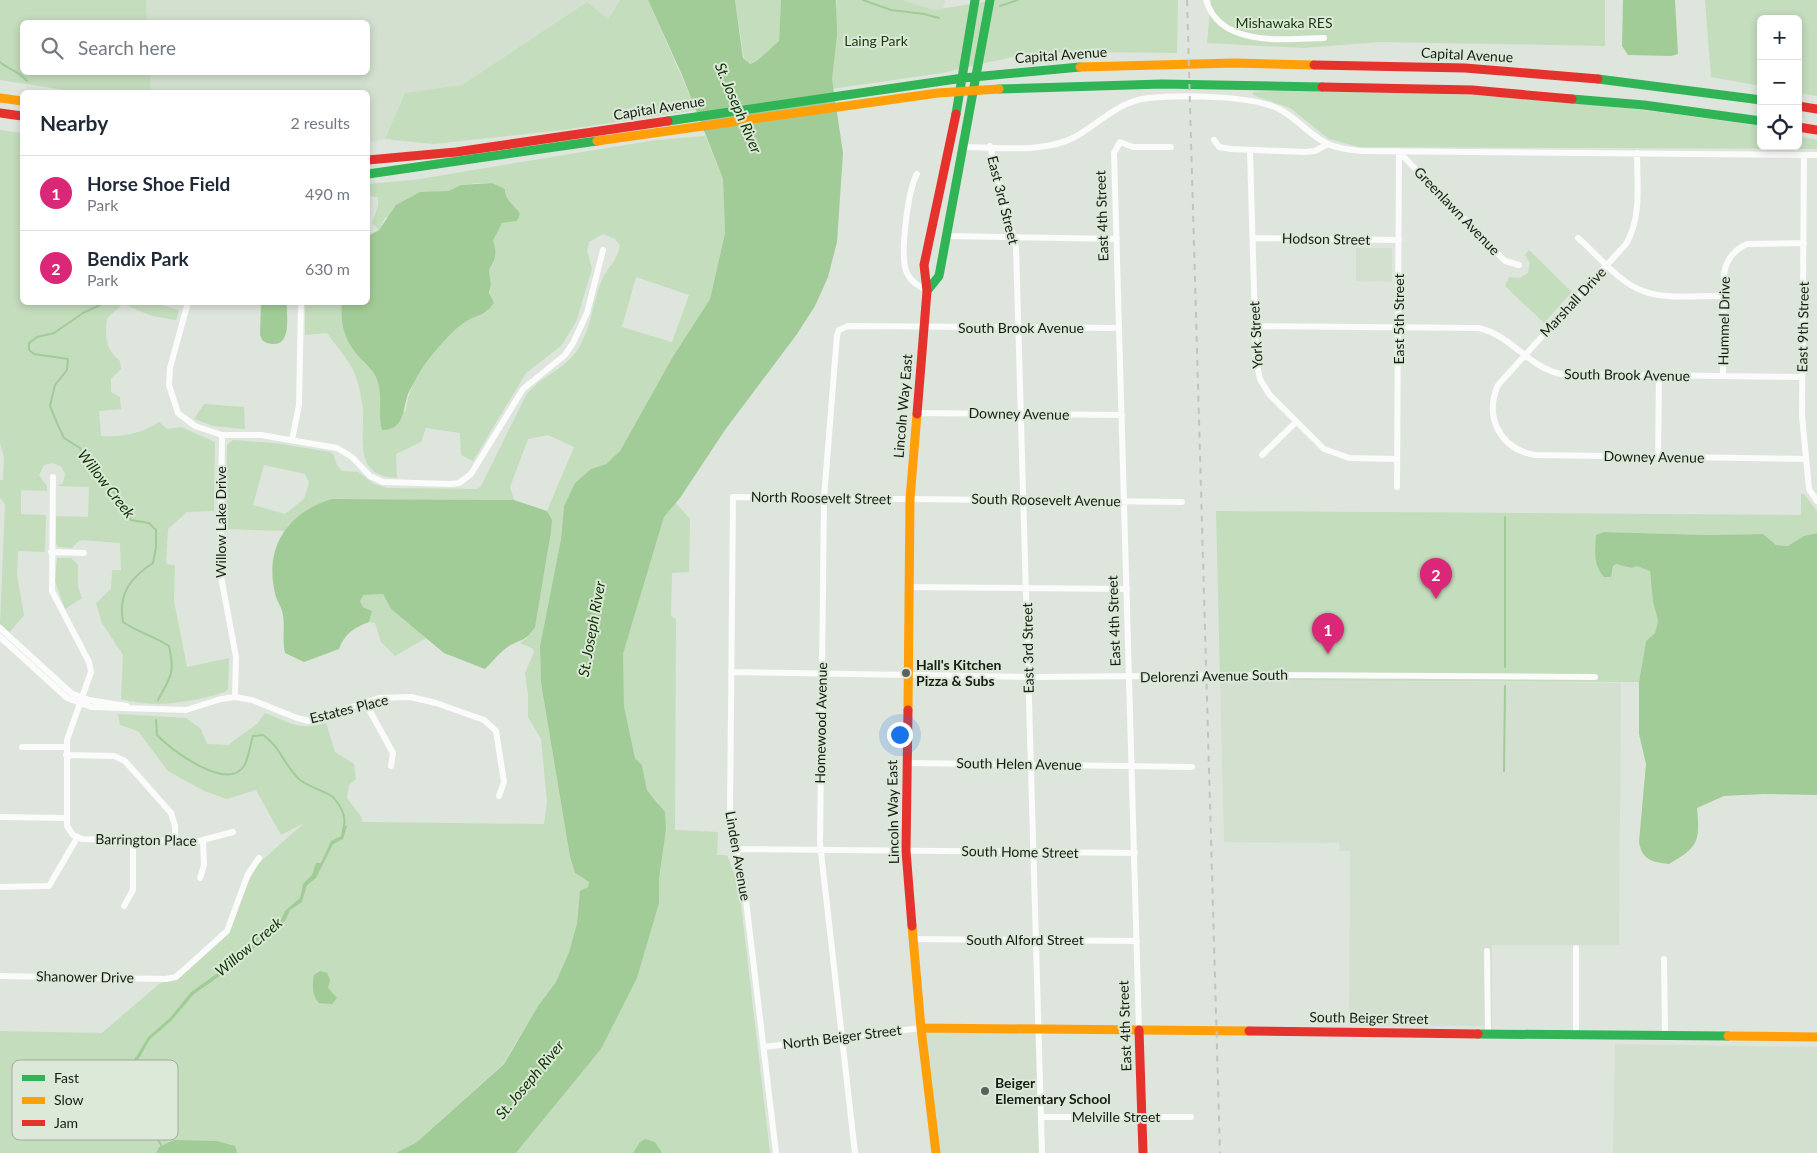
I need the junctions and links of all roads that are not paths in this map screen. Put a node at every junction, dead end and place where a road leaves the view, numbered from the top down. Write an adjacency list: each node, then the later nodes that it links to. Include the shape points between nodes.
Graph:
1 (975, 0): 6 (main road, Lincoln Way East)
2 (990, 0): 5 (main road, Lincoln Way East)
3 (1206, 0): 4 (street, via 1216,19 1241,35)
4 (1324, 38)
5 (975, 77): 6 (main road, Capital Avenue); 7 (main road, Lincoln Way East); 10 (main road, Capital Avenue, via 1047,69 1147,64 1435,67 1592,78)
6 (962, 78): 8 (main road, Lincoln Way East); 29 (main road, Capital Avenue, via 456,152)
7 (972, 91): 8 (main road, Capital Avenue); 16 (main road, Capital Avenue, via 1162,84 1427,88 1598,100); 22 (main road, Lincoln Way East)
8 (959, 92): 30 (main road, Capital Avenue, via 849,104); 42 (main road, Lincoln Way East, via 924,265)
9 (0, 98): 11 (main road)
10 (1757, 99)
11 (20, 101)
12 (1802, 107): 13 (main road)
13 (1817, 109)
14 (0, 113): 15 (main road)
15 (20, 116)
16 (1757, 120)
17 (1802, 128): 18 (main road)
18 (1817, 130)
19 (1214, 140): 24 (street, via 1219,147)
20 (1328, 144): 21 (street, via 1287,114 1267,104 1242,99 1148,98 1120,106 1075,137 1058,144); 24 (street, via 1305,152); 25 (street, via 1362,151)
21 (990, 146): 22 (street); 33 (street, East 3rd Street)
22 (962, 147): 32 (main road, Lincoln Way East)
23 (1171, 147): 36 (street, East 4th Street, via 1133,147 1120,142 1114,153)
24 (1250, 150): 34 (street, York Street)
25 (1399, 152): 26 (street); 37 (street, East 5th Street); 41 (street, Greenlawn Avenue, via 1506,261)
26 (1637, 153): 27 (street); 40 (street, Marshall Drive, via 1634,229 1626,244)
27 (1804, 154): 28 (street); 38 (street, East 9th Street)
28 (1817, 155)
29 (370, 160)
30 (370, 174)
31 (917, 174): 42 (street, via 909,196 904,265 911,280)
32 (947, 236): 33 (street); 42 (main road, Lincoln Way East, via 940,276)
33 (1015, 238): 36 (street); 50 (street, East 3rd Street)
34 (1253, 238): 37 (street, Hodson Street); 46 (street, York Street)
35 (1578, 238): 40 (street)
36 (1117, 239): 51 (street, East 4th Street)
37 (1399, 240): 49 (street, East 5th Street)
38 (1804, 243): 43 (street, Hummel Drive, via 1755,242 1740,247 1725,266); 55 (street, East 9th Street)
39 (603, 250): 61 (street, via 587,312 574,343 565,355 522,389 466,479 451,484 383,482 370,476 352,457 337,448)
40 (1608, 264): 43 (street, via 1627,282 1644,292); 52 (street, Marshall Drive)
41 (1519, 265)
42 (927, 290): 48 (main road, Lincoln Way East)
43 (1724, 296): 54 (street, Hummel Drive)
44 (187, 305): 60 (street, via 169,376 171,395 178,412 195,426)
45 (301, 305): 61 (street, via 300,389)
46 (1255, 326): 49 (street, South Brook Avenue); 59 (street, York Street, via 1260,379 1269,394)
47 (876, 327): 48 (street, South Brook Avenue); 70 (street, Homewood Avenue, via 842,327 837,335)
48 (923, 327): 50 (street, South Brook Avenue); 56 (main road, Lincoln Way East)
49 (1399, 327): 52 (street, South Brook Avenue, via 1479,328 1500,335); 65 (street, East 5th Street)
50 (1018, 328): 51 (street, South Brook Avenue); 57 (street, East 3rd Street)
51 (1119, 328): 58 (street, East 4th Street)
52 (1524, 355): 53 (street, South Brook Avenue, via 1539,367 1561,374); 62 (street, Marshall Drive, via 1498,385 1493,401 1494,421)
53 (1659, 376): 54 (street, South Brook Avenue); 64 (street)
54 (1723, 376): 55 (street, South Brook Avenue)
55 (1802, 377): 66 (street, East 9th Street)
56 (916, 413): 57 (street, Downey Avenue); 71 (main road, Lincoln Way East)
57 (1022, 414): 58 (street, Downey Avenue); 72 (street, East 3rd Street)
58 (1122, 415): 74 (street, East 4th Street)
59 (1296, 422): 63 (street); 65 (street, York Street, via 1324,449 1339,456)
60 (222, 435): 61 (street, via 260,435); 89 (street, Willow Lake Drive, via 220,571 236,657)
61 (292, 440)
62 (1506, 442): 64 (street, Downey Avenue, via 1515,449 1535,455)
63 (1262, 455)
64 (1658, 457): 66 (street, Downey Avenue)
65 (1397, 459): 68 (street, East 5th Street)
66 (1806, 459): 73 (street, East 9th Street, via 1809,488)
67 (52, 476): 76 (street, Barrington Place)
68 (1397, 487)
69 (733, 497): 70 (street, North Roosevelt Street); 83 (street, Linden Avenue)
70 (824, 498): 71 (street, North Roosevelt Street); 84 (street, Homewood Avenue)
71 (910, 498): 72 (street, South Roosevelt Avenue); 78 (main road, Lincoln Way East)
72 (1024, 500): 74 (street, South Roosevelt Avenue); 79 (street, East 3rd Street)
73 (1815, 500)
74 (1125, 501): 75 (street, South Roosevelt Avenue); 80 (street, East 4th Street)
75 (1182, 502)
76 (51, 552): 77 (street); 90 (street, Barrington Place, via 52,591 90,665 90,676)
77 (84, 553)
78 (908, 587): 79 (street); 85 (main road, Lincoln Way East)
79 (1026, 588): 80 (street); 86 (street, East 3rd Street)
80 (1127, 589): 87 (street, East 4th Street)
81 (0, 628): 90 (street)
82 (0, 637): 90 (street, via 62,694)
83 (731, 672): 84 (street, Delorenzi Avenue South); 108 (street, Linden Avenue, via 730,811)
84 (822, 673): 85 (street, Delorenzi Avenue South); 109 (street, Homewood Avenue)
85 (908, 674): 86 (street, Delorenzi Avenue South); 95 (main road, Lincoln Way East)
86 (1028, 677): 87 (street, Delorenzi Avenue South); 96 (street, East 3rd Street)
87 (1130, 677): 88 (street, Delorenzi Avenue South); 98 (street, East 4th Street)
88 (1595, 677)
89 (235, 697): 90 (street, Estates Place, via 186,710); 91 (street, Estates Place, via 309,720)
90 (81, 701): 93 (street, Barrington Place)
91 (365, 702): 97 (street, via 393,753); 100 (street, Estates Place, via 401,697 426,700 490,724 499,740 504,782)
92 (22, 746): 93 (street)
93 (66, 747): 94 (street, Barrington Place)
94 (66, 756): 102 (street, Barrington Place); 106 (street, via 114,756 126,761 171,813)
95 (906, 763): 96 (street, South Helen Avenue); 110 (main road, Lincoln Way East)
96 (1031, 764): 98 (street, South Helen Avenue); 111 (street, East 3rd Street)
97 (391, 766)
98 (1132, 766): 99 (street, South Helen Avenue); 112 (street, East 4th Street)
99 (1192, 766)
100 (499, 796)
101 (1, 817): 102 (street)
102 (66, 818): 104 (street, Barrington Place, via 70,832)
103 (233, 832): 107 (street, Barrington Place)
104 (77, 838): 105 (street, Barrington Place); 115 (street, via 48,886)
105 (133, 840): 106 (street, Barrington Place); 116 (street, via 133,890)
106 (175, 841): 107 (street, Barrington Place)
107 (203, 841): 114 (street, via 204,865)
108 (735, 849): 109 (street, South Home Street); 132 (street, Linden Avenue, via 745,892)
109 (820, 850): 110 (street, South Home Street); 129 (street, Homewood Avenue)
110 (906, 851): 111 (street, South Home Street); 117 (main road, Lincoln Way East)
111 (1033, 852): 112 (street, South Home Street); 118 (street, East 3rd Street)
112 (1135, 853): 119 (street, East 4th Street)
113 (259, 858): 123 (street, Shanower Drive, via 248,874 227,931 171,979)
114 (200, 878)
115 (0, 887)
116 (124, 906)
117 (913, 939): 118 (street, South Alford Street); 124 (main road, Lincoln Way East)
118 (1036, 940): 119 (street, South Alford Street); 125 (street, East 3rd Street)
119 (1137, 941): 126 (street, East 4th Street)
120 (1576, 948): 128 (street)
121 (1488, 951): 127 (street)
122 (1664, 959): 130 (street)
123 (0, 976)
124 (921, 1028): 125 (main road, South Beiger Street); 129 (street, North Beiger Street); 138 (main road, Lincoln Way East)
125 (1039, 1030): 126 (main road, South Beiger Street); 133 (street, East 3rd Street)
126 (1139, 1030): 127 (main road, South Beiger Street); 135 (main road, East 4th Street)
127 (1488, 1034): 128 (main road, South Beiger Street)
128 (1576, 1034): 130 (main road, South Beiger Street)
129 (842, 1036): 132 (street, North Beiger Street); 137 (street, Homewood Avenue)
130 (1665, 1036): 131 (main road, South Beiger Street)
131 (1817, 1037)
132 (764, 1047): 136 (street, Linden Avenue)
133 (1041, 1117): 135 (street, Melville Street); 139 (street, East 3rd Street)
134 (1191, 1117): 135 (street, Melville Street)
135 (1142, 1118): 140 (main road, East 4th Street)
136 (776, 1153)
137 (855, 1153)
138 (936, 1153)
139 (1042, 1153)
140 (1143, 1153)

